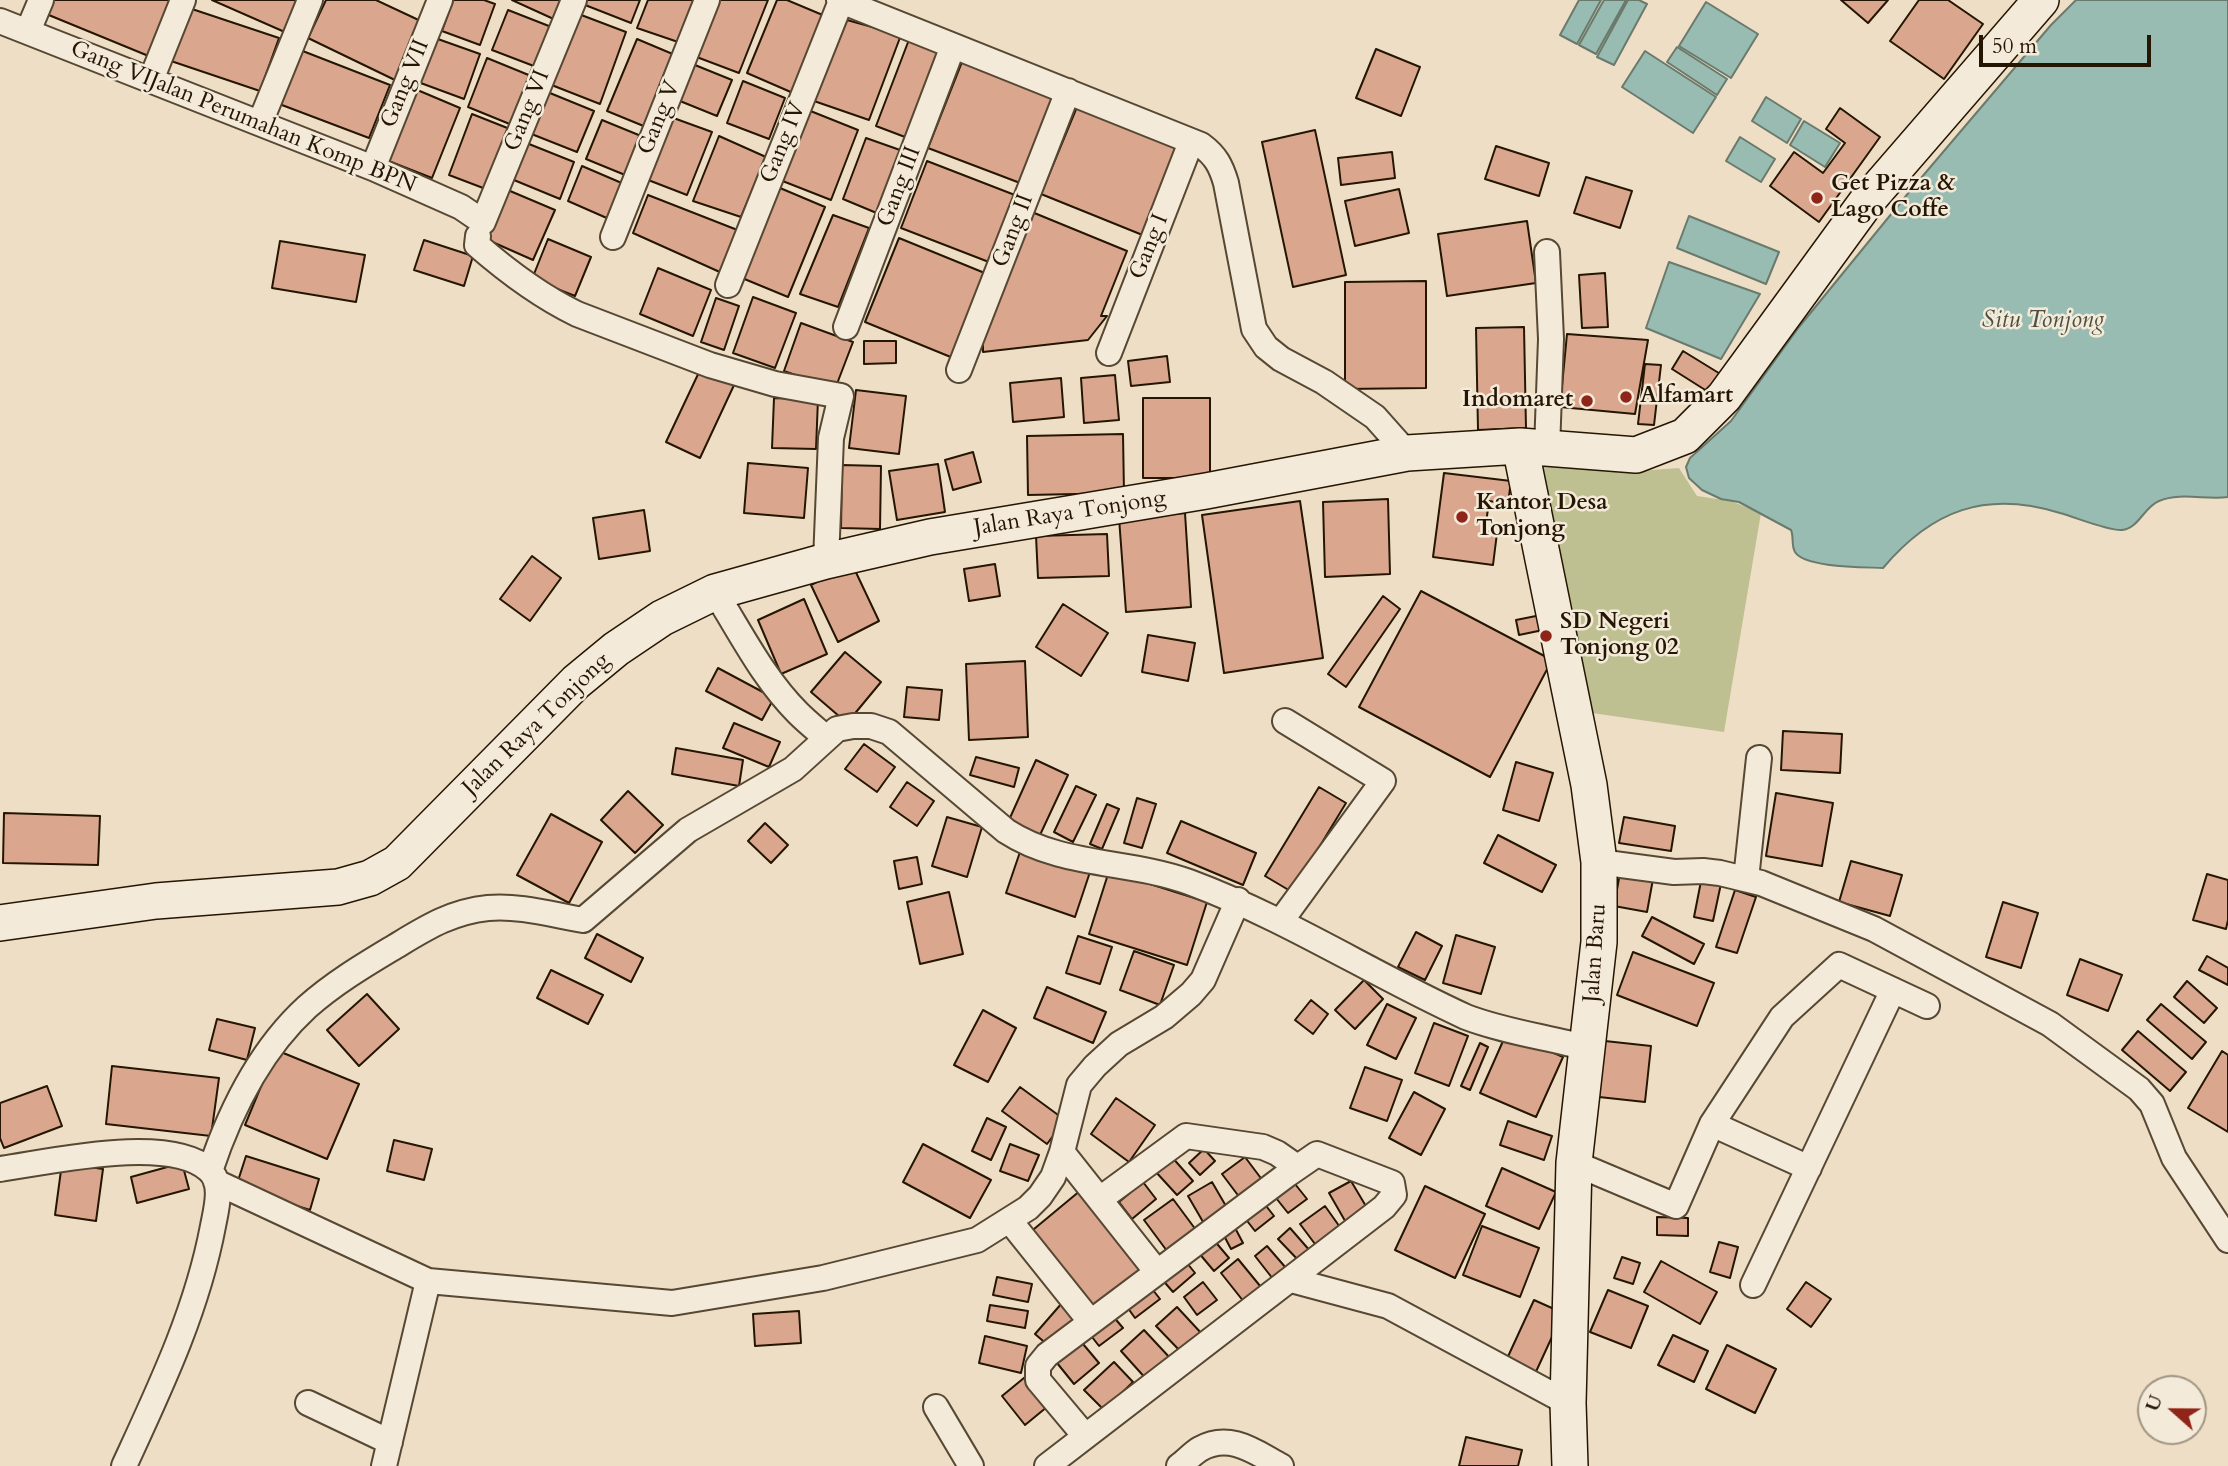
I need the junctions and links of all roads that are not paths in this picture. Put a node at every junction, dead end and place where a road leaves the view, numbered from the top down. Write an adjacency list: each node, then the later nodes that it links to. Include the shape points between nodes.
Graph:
1 (41, 0): 10 (street)
2 (183, 0): 12 (street)
3 (310, 0): 14 (street)
4 (440, 0): 16 (street, Gang VII)
5 (574, 0): 17 (street, Gang VI)
6 (707, 0): 18 (street, Gang V)
7 (840, 0): 11 (street); 20 (street, Gang IV)
8 (2041, 0): 24 (main road, Jalan Raya Tonjong, via 1867,201 1724,397 1685,436 1636,455)
9 (0, 21): 10 (street, Gang VIJalan Perumahan Komp BPN)
10 (28, 31): 12 (street, Gang VIJalan Perumahan Komp BPN)
11 (953, 46): 13 (street); 21 (street, Gang III)
12 (151, 80): 14 (street, Gang VIJalan Perumahan Komp BPN)
13 (1068, 91): 15 (street); 23 (street, Gang II)
14 (260, 123): 16 (street, Gang VIJalan Perumahan Komp BPN)
15 (1191, 142): 22 (street, Gang I); 25 (street, via 1212,153 1221,165 1254,329 1266,347 1365,409)
16 (373, 168): 17 (street, Gang VIJalan Perumahan Komp BPN, via 461,207)
17 (481, 229): 26 (street, via 477,245 506,270 577,314 723,369 841,396 831,438)
18 (613, 237)
19 (1547, 252): 24 (street, via 1551,339)
20 (728, 285)
21 (846, 327)
22 (1110, 353)
23 (959, 370)
24 (1534, 447): 25 (main road, Jalan Raya Tonjong); 31 (main road, Jalan Baru)
25 (1407, 453): 26 (main road, Jalan Raya Tonjong, via 930,537)
26 (826, 561): 27 (main road, Jalan Raya Tonjong)
27 (715, 592): 29 (street, via 778,690); 35 (main road, Jalan Raya Tonjong, via 662,618 576,682 397,863 370,878 338,887 156,901)
28 (1285, 721): 34 (street, via 1383,781)
29 (826, 738): 33 (street, via 837,729 853,726 889,732 1023,842 1063,856 1153,871); 45 (street, via 793,769 688,830 583,920 489,908 443,918 335,985 306,1008 264,1056 220,1142)
30 (1759, 758): 32 (street)
31 (1599, 862): 32 (street); 38 (main road, Jalan Baru, via 1599,942)
32 (1746, 879): 48 (street, via 1906,945 2050,1024 2139,1089 2152,1104 2174,1158)
33 (1238, 901): 34 (street); 40 (street, via 1203,980 1191,994 1119,1044 1079,1085)
34 (1281, 921): 38 (street, via 1466,1017)
35 (0, 923)
36 (1893, 990): 37 (street); 39 (street, via 1839,965 1782,1017); 43 (street)
37 (1927, 1006)
38 (1587, 1048): 41 (main road, Jalan Baru)
39 (1712, 1124): 41 (street, via 1676,1206); 43 (street)
40 (1062, 1152): 46 (street); 47 (street, via 1053,1178 1040,1196)
41 (1574, 1163): 55 (main road, Jalan Baru)
42 (1297, 1167): 46 (street, via 1263,1147 1186,1136); 49 (street); 50 (street, via 1317,1154 1333,1158 1392,1183 1394,1195)
43 (1809, 1168): 52 (street)
44 (0, 1169): 45 (street, via 128,1151 174,1155 194,1161)
45 (213, 1176): 51 (street); 59 (street, via 218,1199 206,1261 183,1334)
46 (1100, 1199): 49 (street)
47 (1010, 1221): 51 (street, via 977,1240 823,1278 672,1303); 53 (street)
48 (2228, 1240)
49 (1157, 1272): 53 (street)
50 (1291, 1280): 55 (street, via 1388,1306); 57 (street)
51 (428, 1281): 58 (street)
52 (1753, 1284)
53 (1090, 1321): 57 (street, via 1038,1366 1038,1380)
54 (308, 1402): 58 (street)
55 (1568, 1404): 65 (main road, Jalan Baru)
56 (936, 1407): 61 (street)
57 (1085, 1436): 62 (street)
58 (390, 1441): 60 (street)
59 (124, 1466)
60 (384, 1466)
61 (971, 1466)
62 (1047, 1466)
63 (1179, 1466): 64 (street, via 1201,1448 1225,1441 1245,1446)
64 (1281, 1466)
65 (1570, 1466)

